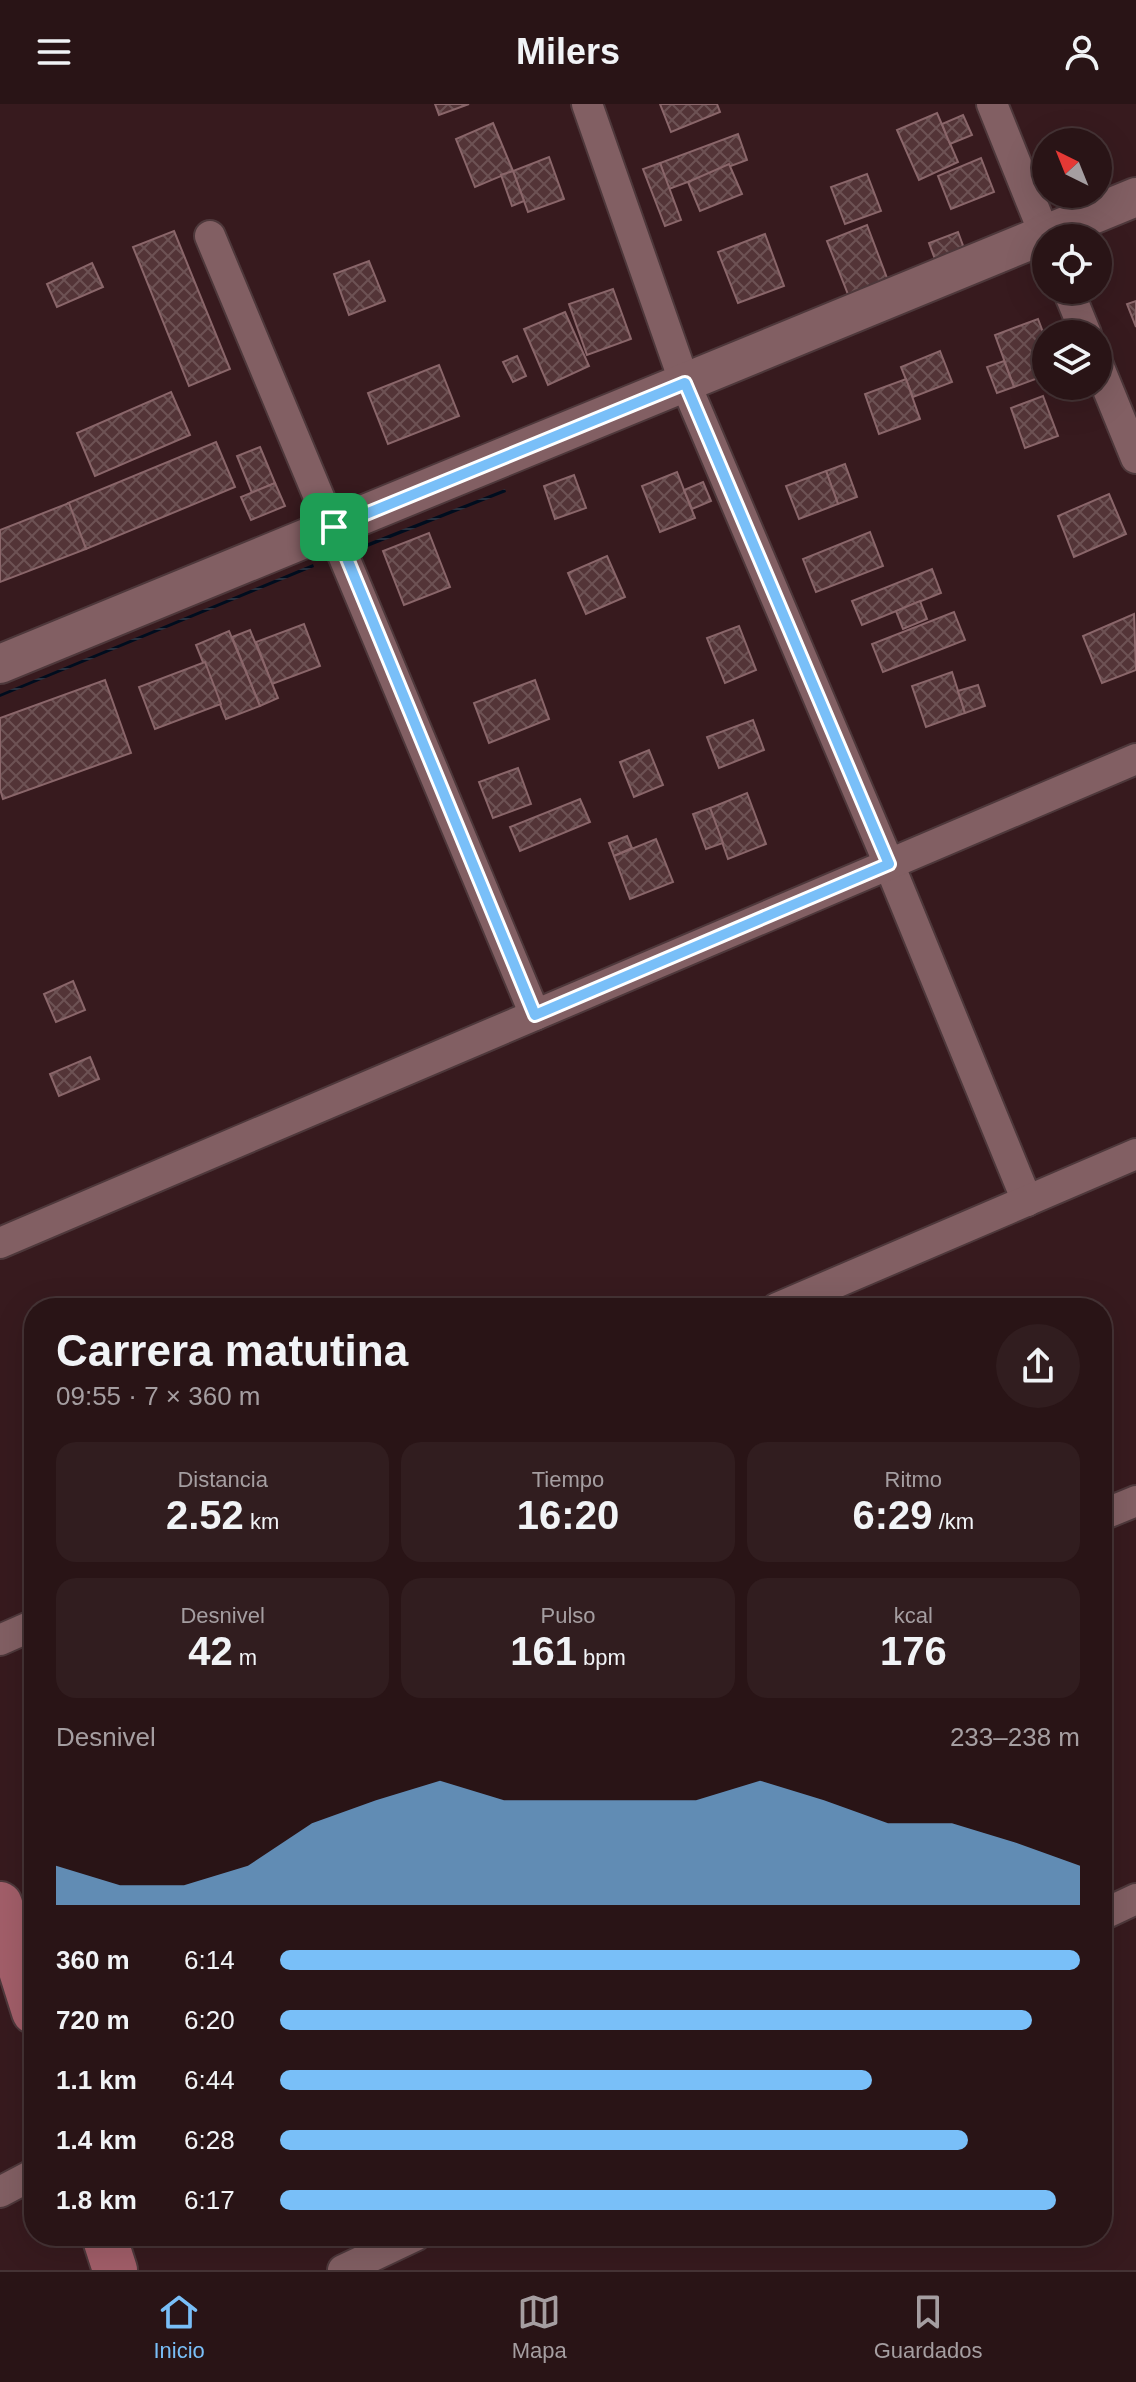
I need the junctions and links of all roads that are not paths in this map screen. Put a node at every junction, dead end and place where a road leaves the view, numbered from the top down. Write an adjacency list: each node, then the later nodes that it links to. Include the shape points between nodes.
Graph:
1 (587, 104): 8 (street)
2 (992, 104): 4 (street)
3 (1136, 197): 5 (street)
4 (1041, 224)
5 (1074, 224)
6 (210, 236): 11 (street)
7 (1032, 242): 8 (street)
8 (685, 383): 11 (street); 14 (street)
9 (1112, 399): 10 (street)
10 (1136, 458)
11 (334, 527): 12 (street); 15 (street)
12 (0, 664)
13 (1136, 759): 14 (street)
14 (889, 864): 15 (street); 17 (street)
15 (535, 1015): 18 (street)
16 (1136, 1154): 17 (street)
17 (1027, 1201): 19 (street)
18 (0, 1243)
19 (800, 1298)
20 (1136, 1501): 21 (street)
21 (1112, 1511)
22 (24, 1629): 23 (street)
23 (0, 1640)
24 (1136, 1899): 26 (street)
25 (0, 1904): 27 (main road)
26 (1112, 1910)
27 (24, 1980)
28 (24, 2179): 29 (street)
29 (0, 2192)
30 (107, 2246): 32 (main road)
31 (394, 2246): 33 (street)
32 (115, 2270)
33 (343, 2270)

